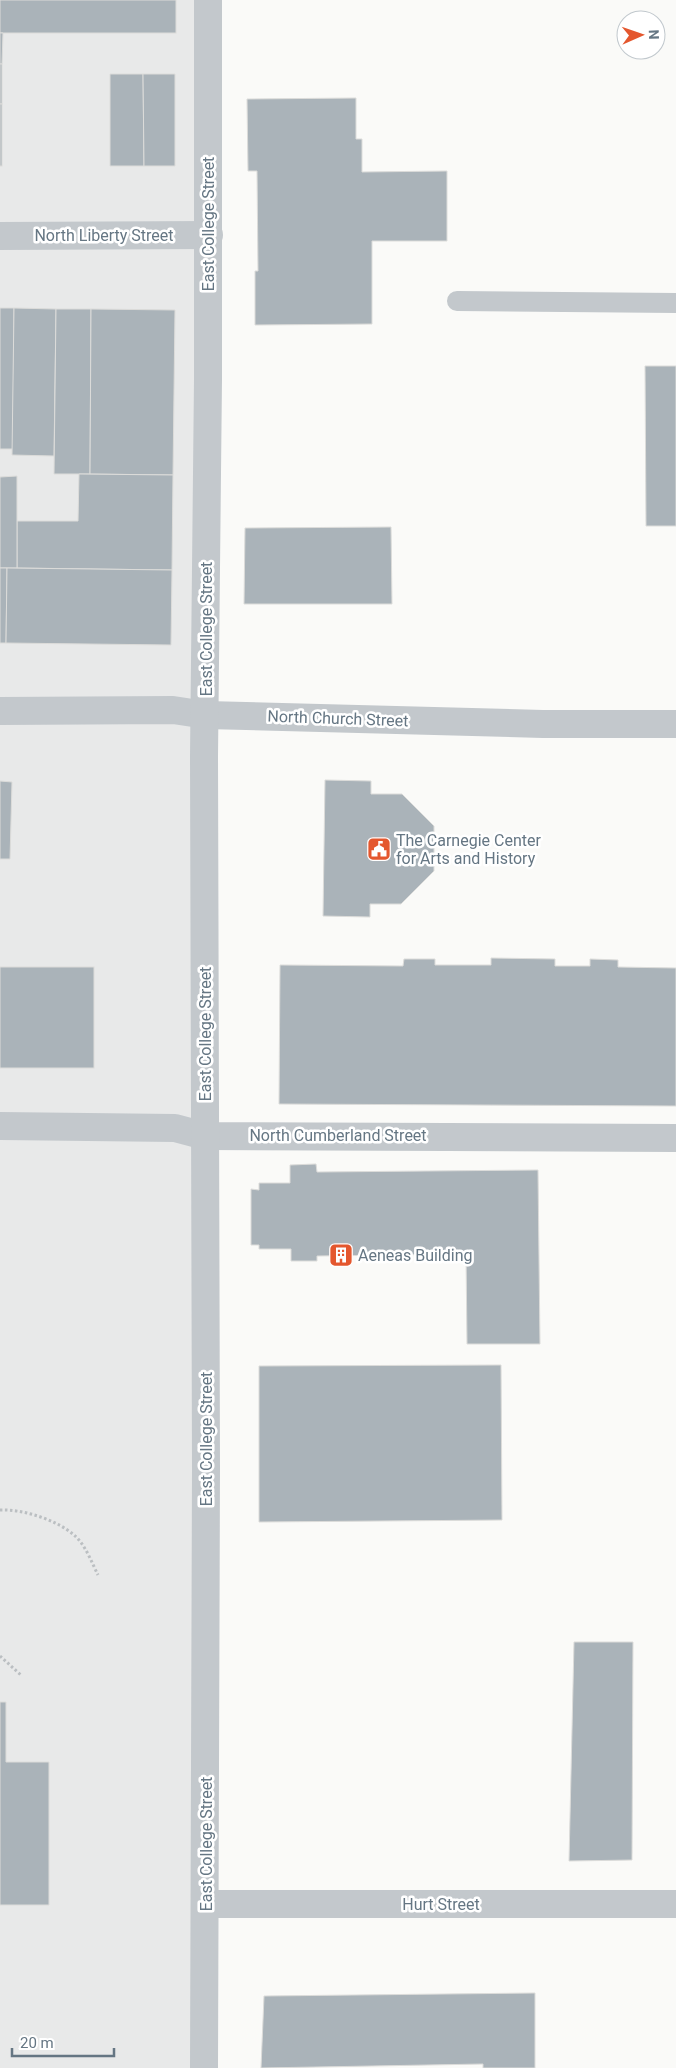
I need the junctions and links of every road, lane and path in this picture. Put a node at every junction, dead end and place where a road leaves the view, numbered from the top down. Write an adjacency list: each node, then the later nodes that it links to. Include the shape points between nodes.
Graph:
1 (208, 0): 2 (street, East College Street)
2 (209, 235): 3 (street, North Liberty Street); 7 (street, East College Street)
3 (0, 236)
4 (457, 301): 5 (lane)
5 (676, 304)
6 (0, 711): 7 (street, North Church Street, via 172,710)
7 (206, 715): 8 (street, North Church Street, via 524,724); 10 (street, East College Street)
8 (676, 724)
9 (0, 1126): 10 (street, North Cumberland Street, via 175,1128)
10 (205, 1136): 11 (street, North Cumberland Street); 16 (street, East College Street)
11 (676, 1138)
12 (0, 1510): 13 (path, via 31,1515 74,1535)
13 (98, 1576)
14 (0, 1656): 15 (path)
15 (22, 1676)
16 (206, 1904): 17 (street, Hurt Street); 18 (street, East College Street)
17 (676, 1904)
18 (204, 2068)

